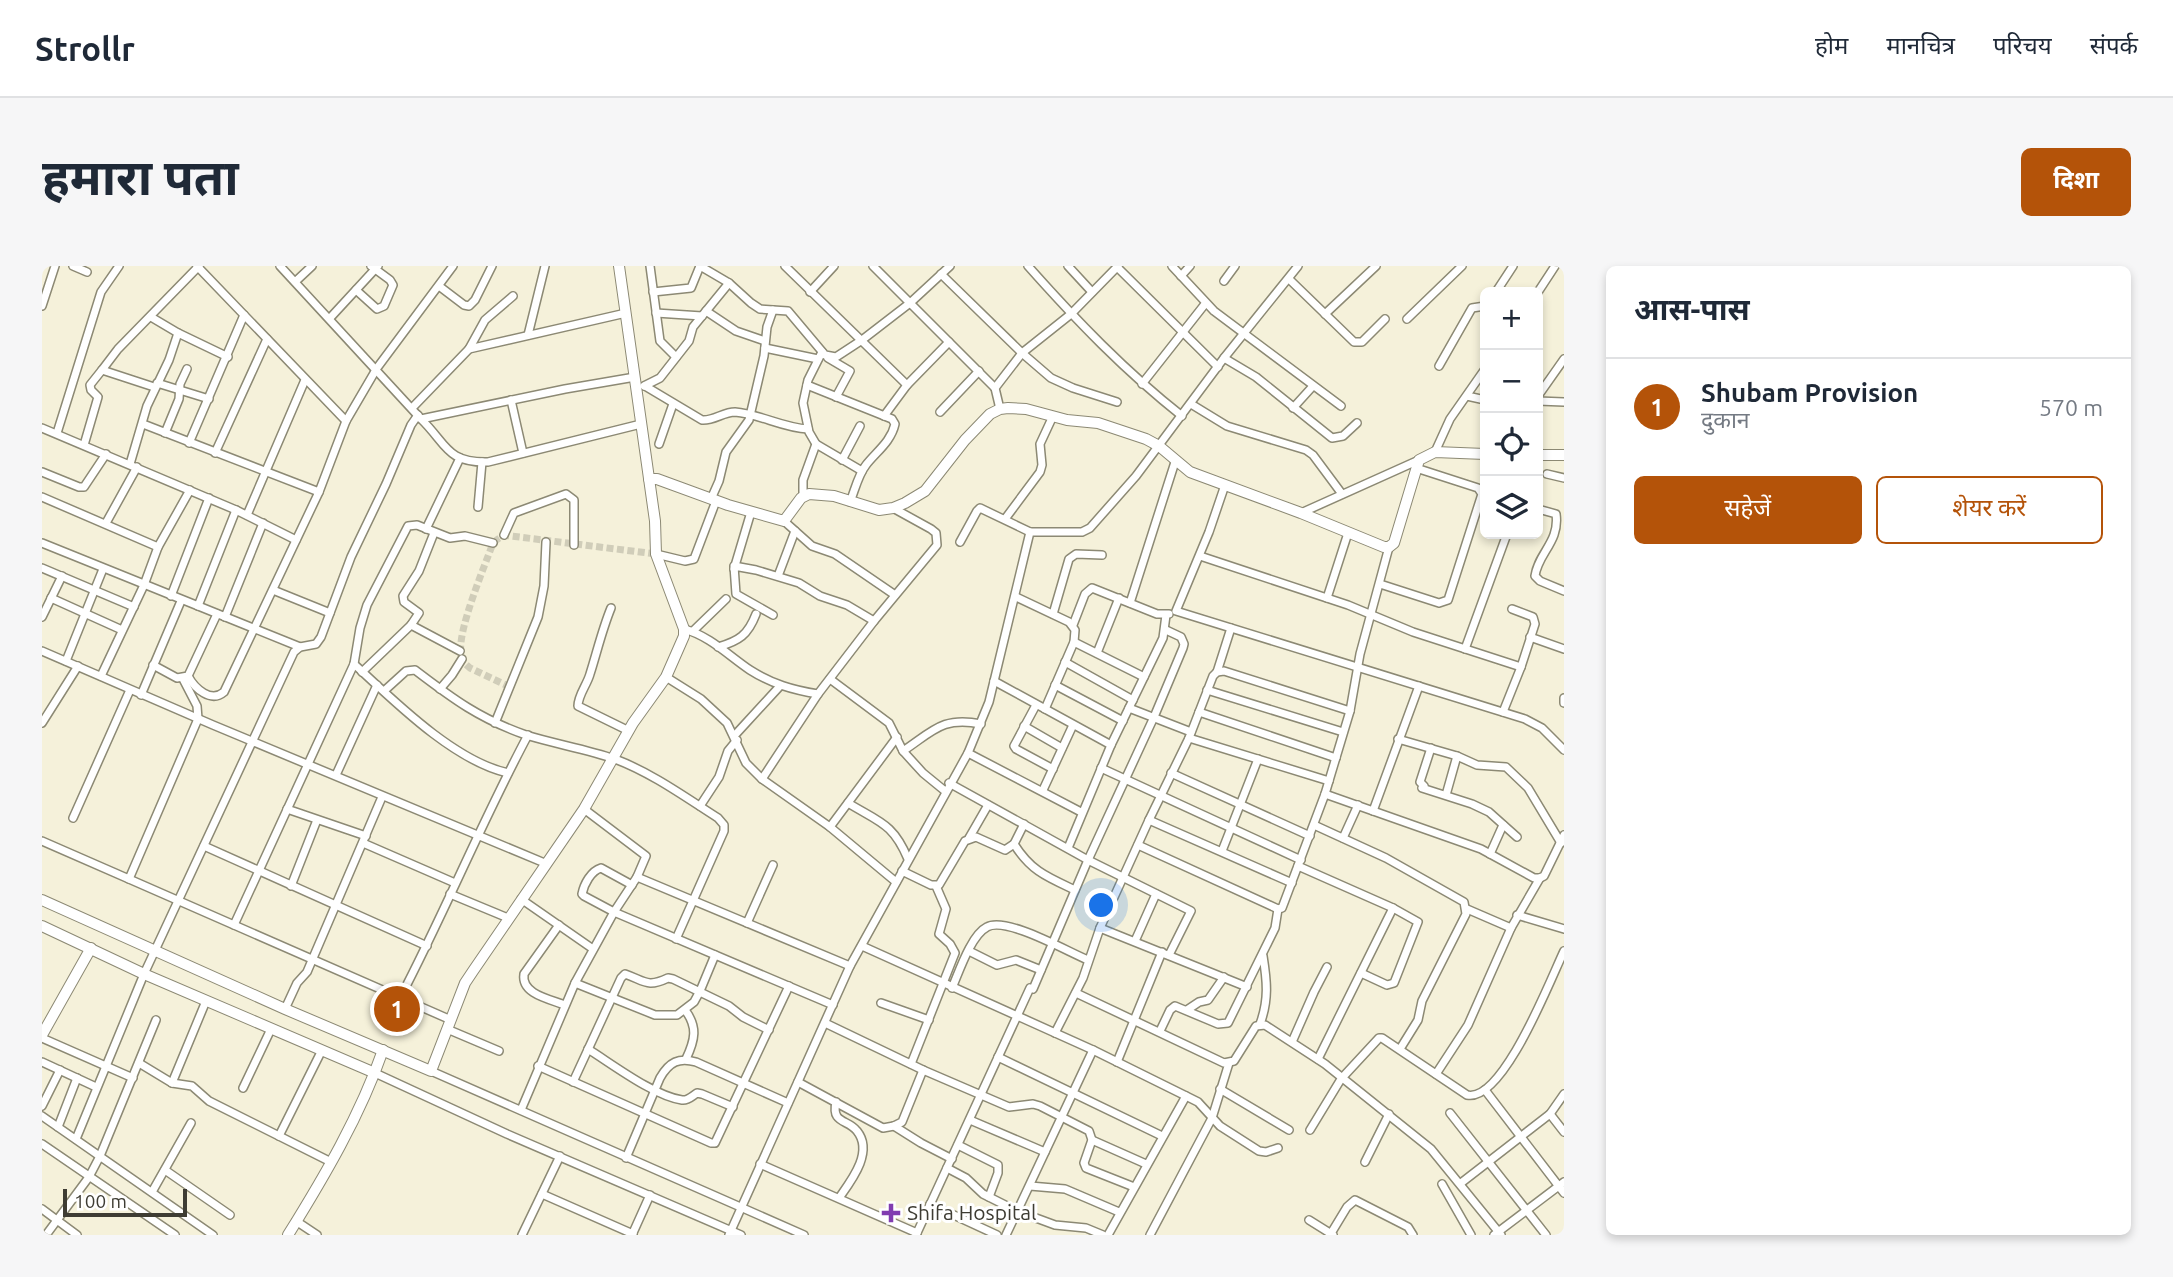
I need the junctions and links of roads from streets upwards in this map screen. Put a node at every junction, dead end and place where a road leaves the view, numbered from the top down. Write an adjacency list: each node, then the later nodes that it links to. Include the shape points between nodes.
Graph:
1 (55, 266): 48 (street)
2 (73, 266): 30 (street)
3 (120, 266): 120 (street, via 101,292)
4 (198, 266): 56 (street); 57 (street)
5 (279, 266): 35 (street)
6 (312, 266): 35 (street)
7 (453, 266): 38 (street)
8 (492, 266): 38 (street, via 469,306)
9 (545, 266): 64 (street)
10 (619, 266): 51 (street)
11 (650, 266): 42 (street)
12 (700, 266): 37 (street); 42 (street, via 691,288)
13 (785, 266): 43 (street)
14 (821, 266): 31 (street)
15 (834, 266): 31 (street)
16 (873, 266): 46 (street)
17 (950, 266): 32 (street)
18 (1028, 266): 54 (street)
19 (1068, 266): 44 (street)
20 (1118, 266): 44 (street); 62 (street)
21 (1172, 266): 33 (street)
22 (1190, 266): 33 (street)
23 (1234, 266): 36 (street)
24 (1298, 266): 34 (street)
25 (1376, 266): 55 (street)
26 (1462, 266): 60 (street)
27 (1513, 266): 39 (street)
28 (1555, 266): 40 (street)
29 (375, 267): 41 (street); 41 (street, via 393,285 384,306 377,309)
30 (87, 272)
31 (827, 272): 43 (street)
32 (941, 274): 46 (street); 70 (street)
33 (1181, 276): 47 (street)
34 (1289, 279): 55 (street); 63 (street)
35 (296, 282): 58 (street)
36 (1224, 282)
37 (729, 283): 50 (street, via 760,309); 53 (street)
38 (439, 286): 78 (street)
39 (1499, 287)
40 (1541, 287)
41 (356, 290): 58 (street)
42 (653, 292): 52 (street)
43 (810, 292): 66 (street)
44 (1093, 292): 54 (street)
45 (513, 296): 69 (street, via 485,320)
46 (910, 303): 66 (street); 67 (street)
47 (1205, 304): 62 (street); 63 (street)
48 (42, 306)
49 (1480, 306): 76 (street, via 1472,307)
50 (773, 310): 68 (street); 71 (street, via 788,311)
51 (626, 313): 64 (street); 84 (street)
52 (656, 313): 53 (street); 73 (street, via 660,341)
53 (704, 314): 68 (street); 73 (street)
54 (1070, 314): 70 (street); 85 (street)
55 (1325, 314): 59 (street, via 1358,344)
56 (244, 315): 65 (street); 72 (street)
57 (151, 317): 61 (street); 80 (street)
58 (330, 318): 78 (street)
59 (1385, 319)
60 (1407, 319)
61 (178, 333): 72 (street); 86 (street)
62 (1183, 333): 77 (street); 85 (street)
63 (1244, 334): 74 (street); 89 (street)
64 (528, 335): 69 (street)
65 (267, 339): 83 (street); 128 (street)
66 (862, 340): 71 (street, via 836,357); 88 (street)
67 (949, 342): 81 (street); 88 (street)
68 (765, 344): 71 (street); 108 (street)
69 (469, 349): 104 (street)
70 (1022, 353): 90 (street); 99 (street, via 1060,383)
71 (823, 356): 87 (street); 94 (street, via 850,371)
72 (228, 357): 95 (street)
73 (676, 357): 84 (street, via 660,377)
74 (1224, 358): 77 (street); 105 (street)
75 (1564, 359): 91 (street)
76 (1439, 366)
77 (1218, 367): 102 (street)
78 (377, 368): 104 (street); 113 (street)
79 (187, 369): 92 (street)
80 (102, 370): 86 (street); 123 (street, via 90,385 98,397)
81 (979, 372): 90 (street); 107 (street)
82 (1480, 376): 93 (street)
83 (305, 380): 113 (street); 140 (street)
84 (639, 383): 98 (street); 101 (street); 116 (street)
85 (1142, 384): 111 (street)
86 (155, 385): 92 (street); 115 (street)
87 (807, 385): 94 (street); 119 (street, via 803,409)
88 (907, 385): 109 (street)
89 (1313, 386): 103 (street); 105 (street)
90 (995, 388): 106 (street)
91 (1543, 390)
92 (180, 391): 95 (street); 121 (street)
93 (1467, 396): 96 (street); 127 (street)
94 (836, 397): 109 (street)
95 (209, 399): 122 (street)
96 (1480, 399)
97 (1543, 399): 100 (street)
98 (511, 400): 112 (street); 129 (street)
99 (1117, 402)
100 (1564, 402)
101 (673, 404): 108 (street, via 702,420 732,412); 124 (street)
102 (1191, 404): 111 (street); 149 (street, via 1227,426 1306,450)
103 (1341, 407)
104 (412, 408): 112 (street)
105 (1293, 408): 114 (street, via 1336,439)
106 (1000, 409): 110 (street); 156 (street, via 965,440 925,491)
107 (940, 412)
108 (750, 415): 119 (street); 153 (street, via 726,452)
109 (884, 416): 141 (street, via 894,422 894,430)
110 (1054, 416): 126 (street, via 1098,423); 162 (street, via 1040,444 1040,471)
111 (1182, 416): 126 (street)
112 (420, 417): 134 (street); 208 (street, via 411,425)
113 (346, 421): 148 (street)
114 (1357, 423)
115 (143, 424): 121 (street); 139 (street)
116 (641, 424): 129 (street); 145 (street)
117 (860, 426): 135 (street)
118 (42, 428): 120 (street)
119 (808, 429): 125 (street)
120 (57, 433): 123 (street)
121 (165, 433): 122 (street)
122 (189, 443): 128 (street)
123 (84, 444): 131 (street)
124 (659, 444)
125 (816, 444): 135 (street); 150 (street, via 803,480)
126 (1160, 446): 137 (street); 168 (street, via 1090,528)
127 (1435, 452): 130 (street); 138 (street)
128 (215, 453): 140 (street)
129 (523, 453): 136 (street)
130 (1480, 453)
131 (106, 454): 139 (street); 142 (street, via 84,487)
132 (1543, 455): 133 (street)
133 (1564, 455)
134 (460, 458): 136 (street); 166 (street)
135 (842, 460): 141 (street)
136 (482, 462): 155 (street)
137 (1175, 462): 146 (street); 202 (street)
138 (1417, 464): 149 (street); 179 (street); 189 (street, via 1478,488 1482,494 1447,600 1439,603)
139 (134, 466): 147 (street); 164 (street)
140 (265, 471): 148 (street); 161 (street)
141 (862, 471): 154 (street)
142 (42, 472)
143 (1547, 474): 144 (street)
144 (1564, 478)
145 (649, 479): 153 (street); 180 (street)
146 (1225, 485): 160 (street); 182 (street)
147 (190, 490): 152 (street); 178 (street)
148 (319, 492): 172 (street)
149 (1342, 494): 160 (street)
150 (803, 496): 154 (street, via 818,494); 163 (street)
151 (42, 497): 164 (street)
152 (209, 498): 157 (street); 195 (street)
153 (714, 500): 159 (street); 180 (street, via 694,559)
154 (850, 502): 156 (street, via 879,510)
155 (478, 507)
156 (893, 508): 194 (street, via 931,529 938,539)
157 (236, 510): 161 (street); 203 (street)
158 (1543, 510): 193 (street, via 1556,514 1557,527 1535,576)
159 (751, 512): 163 (street); 183 (street)
160 (1301, 513): 169 (street)
161 (247, 515): 165 (street)
162 (1005, 519): 168 (street); 173 (street, via 978,509)
163 (784, 521): 167 (street)
164 (106, 523): 178 (street)
165 (263, 523): 172 (street); 217 (street)
166 (430, 531): 176 (street); 219 (street, via 419,571 403,596 419,613); 236 (street, via 412,524 405,530 362,616)
167 (795, 531): 187 (street); 194 (street)
168 (1030, 532): 196 (street)
169 (1348, 533): 179 (street); 199 (street)
170 (504, 536): 177 (street, via 517,511 570,495 575,504)
171 (1505, 539): 230 (street)
172 (296, 540): 192 (street)
173 (960, 541)
174 (547, 542): 269 (street, via 538,617)
175 (42, 543): 185 (street)
176 (493, 543)
177 (574, 545)
178 (158, 547): 190 (street)
179 (1390, 547): 189 (street)
180 (656, 554): 224 (street)
181 (1102, 555): 212 (street, via 1076,554 1069,559)
182 (1200, 556): 199 (street); 207 (street)
183 (734, 566): 187 (street); 188 (street); 213 (street, via 736,594)
184 (42, 568): 186 (street)
185 (103, 569): 190 (street); 191 (street)
186 (62, 576): 191 (street); 197 (street)
187 (778, 576): 218 (street)
188 (731, 583)
189 (1380, 584): 215 (street)
190 (144, 585): 195 (street); 204 (street)
191 (95, 590): 204 (street); 209 (street)
192 (273, 590): 208 (street); 222 (street)
193 (1564, 591)
194 (895, 595): 218 (street)
195 (171, 596): 201 (street)
196 (1016, 597): 212 (street); 248 (street)
197 (51, 598): 209 (street); 216 (street)
198 (1119, 598): 202 (street); 220 (street, via 1088,590); 233 (street)
199 (1328, 598): 215 (street)
200 (726, 599): 224 (street)
201 (181, 601): 203 (street); 237 (street)
202 (1130, 603): 214 (street)
203 (198, 606): 210 (street)
204 (134, 607): 223 (street)
205 (611, 608): 273 (street, via 578,706)
206 (1512, 609): 226 (street, via 1535,619)
207 (1176, 611): 214 (street); 221 (street)
208 (330, 613): 228 (street, via 316,643)
209 (85, 614): 223 (street); 234 (street)
210 (217, 614): 217 (street); 244 (street)
211 (756, 614): 229 (street, via 743,638)
212 (1053, 614): 220 (street)
213 (773, 615)
214 (1167, 615): 225 (street)
215 (1372, 615): 230 (street); 240 (street)
216 (42, 617)
217 (225, 617): 222 (street)
218 (874, 621): 247 (street)
219 (411, 625): 241 (street); 253 (street, via 461,655 452,676)
220 (1073, 625): 227 (street)
221 (1231, 628): 240 (street); 242 (street)
222 (254, 629): 228 (street); 244 (street, via 220,696 197,689)
223 (122, 630): 243 (street)
224 (689, 630): 229 (street); 245 (street)
225 (1166, 630): 246 (street); 265 (street, via 1181,637 1184,644)
226 (1530, 637): 231 (street); 239 (street)
227 (1074, 642): 233 (street); 235 (street)
228 (300, 647): 280 (street)
229 (718, 647): 251 (street)
230 (1465, 649): 239 (street)
231 (1564, 649)
232 (42, 651): 234 (street)
233 (1097, 653): 246 (street)
234 (66, 661): 238 (street)
235 (1065, 662): 250 (street); 259 (street)
236 (354, 664): 241 (street); 291 (street)
237 (153, 665): 244 (street); 258 (street)
238 (78, 666): 243 (street); 268 (street)
239 (1521, 667): 264 (street)
240 (1358, 668): 252 (street); 262 (street)
241 (362, 672): 249 (street)
242 (1217, 672): 255 (street); 262 (street)
243 (100, 676): 254 (street)
244 (186, 677): 266 (street)
245 (666, 677): 273 (street); 277 (street, via 714,710)
246 (1144, 677): 259 (street)
247 (830, 679): 257 (street); 278 (street, via 889,723)
248 (994, 681): 260 (street); 270 (street)
249 (377, 685): 256 (street); 296 (street)
250 (1055, 685): 261 (street); 267 (street)
251 (780, 686): 257 (street); 277 (street)
252 (1419, 686): 264 (street); 279 (street)
253 (439, 689): 256 (street, via 410,669); 269 (street)
254 (130, 690): 258 (street); 315 (street)
255 (1207, 690): 263 (street); 274 (street)
256 (384, 691): 294 (street, via 469,758)
257 (818, 694): 297 (street)
258 (141, 695): 266 (street)
259 (1131, 704): 265 (street); 267 (street)
260 (1036, 705): 261 (street); 272 (street)
261 (1045, 709): 271 (street)
262 (1350, 711): 274 (street)
263 (1199, 712): 276 (street); 289 (street)
264 (1503, 712): 284 (street, via 1542,728)
265 (1154, 718): 276 (street); 298 (street)
266 (198, 719): 280 (street); 347 (street)
267 (1123, 721): 281 (street)
268 (42, 723)
269 (495, 723): 275 (street)
270 (981, 724): 285 (street, via 951,721); 286 (street)
271 (1073, 725): 281 (street); 282 (street)
272 (1024, 726): 282 (street); 293 (street, via 1016,749)
273 (629, 731): 288 (street)
274 (1343, 732): 289 (street)
275 (527, 735): 288 (street); 294 (street)
276 (1190, 735): 290 (street); 295 (street)
277 (736, 737): 297 (street, via 746,762); 310 (street, via 713,789)
278 (897, 737): 285 (street); 306 (street)
279 (1398, 739): 283 (street); 314 (street)
280 (251, 741): 291 (street); 333 (street)
281 (1111, 745): 292 (street)
282 (1062, 748): 293 (street)
283 (1431, 748): 287 (street); 303 (street, via 1420,782 1422,788)
284 (1564, 750)
285 (903, 751): 300 (street, via 923,773)
286 (968, 753): 300 (street); 301 (street)
287 (1457, 756): 303 (street); 329 (street, via 1477,765 1506,767 1528,788)
288 (613, 758): 310 (street); 312 (street)
289 (1336, 758): 299 (street)
290 (1258, 759): 299 (street); 308 (street)
291 (307, 764): 296 (street); 311 (street)
292 (1101, 768): 298 (street); 313 (street)
293 (1053, 769): 301 (street)
294 (508, 772): 323 (street)
295 (1171, 773): 305 (street); 308 (street)
296 (336, 775): 304 (street)
297 (762, 779): 321 (street)
298 (1124, 779): 305 (street); 338 (street)
299 (1329, 781): 302 (street)
300 (947, 787): 307 (street); 337 (street)
301 (1043, 790): 313 (street)
302 (1325, 794): 309 (street); 319 (street)
303 (1446, 795): 320 (street, via 1489,812)
304 (382, 797): 323 (street); 328 (street)
305 (1160, 797): 317 (street); 322 (street)
306 (848, 803): 321 (street); 337 (street, via 890,827)
307 (988, 805): 318 (street); 326 (street)
308 (1240, 805): 322 (street); 324 (street)
309 (1357, 805): 314 (street); 327 (street)
310 (700, 806): 359 (street, via 718,818 724,831)
311 (287, 809): 316 (street); 342 (street)
312 (584, 809): 340 (street); 344 (street, via 643,853 646,860)
313 (1081, 811): 334 (street)
314 (1373, 811): 336 (street)
315 (73, 818)
316 (317, 820): 328 (street); 352 (street)
317 (1149, 820): 332 (street); 335 (street)
318 (1024, 824): 331 (street); 334 (street)
319 (1314, 825): 324 (street); 327 (street)
320 (1503, 825): 325 (street); 336 (street)
321 (830, 827): 348 (street)
322 (1230, 829): 335 (street); 339 (street)
323 (477, 835): 340 (street); 349 (street)
324 (1310, 836): 339 (street)
325 (1517, 837)
326 (969, 838): 331 (street, via 1005,850); 353 (street, via 959,848 943,882)
327 (1343, 838): 364 (street, via 1451,893)
328 (365, 839): 349 (street); 361 (street)
329 (1562, 839): 346 (street)
330 (42, 841): 347 (street)
331 (1014, 844): 354 (street, via 1034,870)
332 (1138, 845): 345 (street); 363 (street)
333 (204, 846): 342 (street); 360 (street)
334 (1068, 848): 338 (street)
335 (1222, 851): 350 (street)
336 (1490, 854): 346 (street)
337 (908, 859): 343 (street)
338 (1088, 860): 345 (street); 354 (street)
339 (1300, 863): 350 (street); 362 (street)
340 (547, 864): 357 (street)
341 (773, 865): 368 (street)
342 (258, 870): 352 (street); 369 (street)
343 (902, 871): 348 (street); 353 (street)
344 (637, 877): 351 (street); 359 (street)
345 (1123, 878): 356 (street); 372 (street)
346 (1540, 878): 366 (street)
347 (129, 879): 360 (street)
348 (896, 882): 379 (street)
349 (455, 883): 355 (street)
350 (1292, 883): 363 (street)
351 (632, 885): 365 (street); 365 (street, via 601,868 589,878 582,894)
352 (290, 886): 361 (street)
353 (936, 886): 397 (street, via 946,909 939,934 955,953)
354 (1075, 890): 377 (street)
355 (450, 894): 367 (street); 378 (street)
356 (1156, 894): 376 (street); 385 (street, via 1191,911)
357 (521, 899): 367 (street); 370 (street)
358 (42, 900): 382 (street)
359 (694, 901): 368 (street); 375 (street)
360 (178, 902): 369 (street); 382 (street)
361 (337, 905): 378 (street); 388 (street)
362 (1393, 908): 393 (street); 393 (street, via 1418,922 1394,983 1387,985)
363 (1278, 909): 387 (street)
364 (1466, 909): 373 (street); 426 (street, via 1422,1001 1418,1020)
365 (614, 912): 375 (street); 381 (street)
366 (1517, 915): 373 (street); 374 (street)
367 (508, 918): 417 (street, via 469,977)
368 (747, 923): 390 (street)
369 (234, 925): 388 (street)
370 (559, 925): 381 (street); 407 (street, via 523,981 530,991)
371 (42, 926): 380 (street)
372 (1100, 928): 376 (street); 389 (street)
373 (1511, 928): 445 (street, via 1468,1024)
374 (1564, 929)
375 (676, 939): 386 (street)
376 (1135, 942): 385 (street)
377 (1052, 945): 383 (street, via 998,924 987,926); 389 (street); 392 (street)
378 (427, 946): 403 (street)
379 (862, 946): 390 (street); 397 (street)
380 (91, 948): 394 (street); 423 (street)
381 (593, 948): 396 (street)
382 (155, 951): 394 (street); 409 (street)
383 (969, 951): 392 (street, via 997,965 1016,960); 400 (street)
384 (1564, 951): 457 (street, via 1527,1032 1506,1067)
385 (1166, 954): 395 (street); 415 (street)
386 (715, 955): 398 (street); 401 (street)
387 (1263, 955): 399 (street); 418 (street, via 1268,1000)
388 (313, 960): 403 (street); 409 (street)
389 (1088, 960): 402 (street)
390 (850, 966): 408 (street)
391 (1327, 967): 424 (street)
392 (1041, 970): 412 (street)
393 (1361, 973): 433 (street)
394 (144, 974): 405 (street); 440 (street)
395 (1224, 977): 399 (street); 411 (street, via 1208,1000)
396 (575, 983): 404 (street); 407 (street)
397 (944, 983): 400 (street); 414 (street)
398 (789, 986): 408 (street); 420 (street)
399 (1247, 987): 411 (street, via 1228,1023 1218,1024)
400 (952, 988): 412 (street)
401 (700, 991): 404 (street, via 668,978 650,985 625,974); 410 (street); 420 (street)
402 (1076, 993): 415 (street); 422 (street)
403 (400, 998): 417 (street)
404 (611, 998): 410 (street, via 667,1017); 425 (street)
405 (206, 1001): 419 (street); 451 (street)
406 (881, 1003): 414 (street)
407 (565, 1005): 439 (street)
408 (833, 1005): 416 (street)
409 (285, 1009): 428 (street)
410 (685, 1010): 432 (street, via 695,1035)
411 (1187, 1010): 421 (street, via 1172,1007)
412 (1016, 1015): 422 (street); 431 (street)
413 (156, 1020): 436 (street)
414 (929, 1020): 438 (street)
415 (1135, 1020): 421 (street); 435 (street)
416 (825, 1023): 438 (street); 450 (street)
417 (449, 1024): 430 (street); 443 (street)
418 (1260, 1024): 424 (street); 437 (street)
419 (271, 1029): 427 (street); 454 (street)
420 (769, 1030): 452 (street)
421 (1160, 1031): 437 (street)
422 (1055, 1033): 429 (street)
423 (42, 1036): 440 (street)
424 (1292, 1042): 433 (street)
425 (588, 1049): 449 (street); 456 (street)
426 (1400, 1049): 445 (street); 448 (street, via 1379,1038)
427 (322, 1050): 444 (street); 482 (street)
428 (383, 1050): 443 (street); 444 (street)
429 (1093, 1050): 435 (street); 458 (street)
430 (499, 1051)
431 (998, 1057): 458 (street); 460 (street)
432 (686, 1059): 452 (street); 456 (street, via 665,1069)
433 (1318, 1059): 448 (street)
434 (42, 1062): 441 (street)
435 (1118, 1062): 461 (street)
436 (139, 1063): 447 (street); 451 (street)
437 (1229, 1063): 455 (street)
438 (911, 1064): 442 (street)
439 (538, 1066): 449 (street); 466 (street)
440 (104, 1067): 447 (street); 453 (street)
441 (60, 1070): 446 (street); 464 (street)
442 (923, 1070): 460 (street); 476 (street, via 905,1116)
443 (431, 1071): 466 (street)
444 (375, 1073): 491 (street); 496 (street)
445 (1436, 1074): 457 (street, via 1467,1095)
446 (77, 1078): 453 (street); 477 (street)
447 (133, 1078): 490 (street)
448 (1341, 1079): 469 (street); 479 (street)
449 (573, 1082): 467 (street)
450 (798, 1082): 462 (street); 463 (street)
451 (172, 1083): 482 (street, via 192,1086 209,1101)
452 (745, 1083): 463 (street); 465 (street)
453 (96, 1087): 484 (street)
454 (243, 1088)
455 (1220, 1089): 473 (street); 478 (street)
456 (655, 1090): 465 (street, via 683,1100 702,1094); 467 (street)
457 (1485, 1090): 481 (street)
458 (1073, 1092): 472 (street); 483 (street)
459 (1564, 1094): 470 (street)
460 (981, 1096): 472 (street, via 1009,1107 1033,1104); 474 (street)
461 (1186, 1096): 473 (street); 483 (street)
462 (836, 1102): 476 (street, via 878,1127); 511 (street, via 837,1116 862,1140 859,1166)
463 (788, 1103): 497 (street)
464 (42, 1107)
465 (733, 1107): 467 (street, via 718,1140 711,1143)
466 (521, 1110): 492 (street)
467 (645, 1113): 492 (street)
468 (1450, 1113): 494 (street)
469 (1389, 1114): 495 (street); 502 (street, via 1431,1149)
470 (1550, 1114): 480 (street); 481 (street)
471 (42, 1116): 477 (street)
472 (1061, 1117): 485 (street, via 1088,1130); 489 (street)
473 (1212, 1118): 488 (street, via 1259,1151); 540 (street)
474 (970, 1120): 487 (street); 489 (street)
475 (191, 1123): 500 (street)
476 (894, 1126): 493 (street)
477 (58, 1127): 484 (street)
478 (1289, 1130)
479 (1310, 1130)
480 (1564, 1132)
481 (1521, 1135): 494 (street); 506 (street)
482 (279, 1136): 496 (street)
483 (1162, 1136): 498 (street)
484 (76, 1139): 490 (street)
485 (1092, 1140): 498 (street); 505 (street, via 1086,1168)
486 (42, 1144): 501 (street)
487 (958, 1145): 493 (street); 510 (street, via 998,1165)
488 (1278, 1147)
489 (1045, 1152): 504 (street)
490 (100, 1156): 501 (street); 507 (street)
491 (560, 1156): 508 (street); 509 (street)
492 (626, 1158): 513 (street)
493 (952, 1159): 499 (street)
494 (1489, 1160): 502 (street); 516 (street)
495 (1365, 1162)
496 (331, 1163): 521 (street)
497 (760, 1164): 511 (street); 513 (street)
498 (1146, 1164): 505 (street)
499 (947, 1168): 510 (street); 512 (street)
500 (164, 1170): 507 (street); 518 (street)
501 (89, 1177): 520 (street); 529 (street)
502 (1461, 1183): 526 (street)
503 (1442, 1184): 542 (street)
504 (1030, 1186): 515 (street); 517 (street, via 1065,1189)
505 (1134, 1187): 517 (street)
506 (1563, 1187): 516 (street)
507 (152, 1192): 530 (street)
508 (542, 1194): 523 (street); 533 (street)
509 (650, 1195): 522 (street); 523 (street)
510 (989, 1197): 515 (street)
511 (839, 1198): 524 (street)
512 (930, 1204): 524 (street); 536 (street)
513 (741, 1207): 522 (street); 535 (street)
514 (42, 1209): 520 (street)
515 (1017, 1211): 537 (street); 538 (street)
516 (1528, 1211): 526 (street); 543 (street)
517 (1119, 1212): 539 (street)
518 (230, 1215)
519 (1309, 1220): 525 (street)
520 (57, 1221): 527 (street); 528 (street)
521 (296, 1221): 531 (street); 532 (street)
522 (730, 1233): 534 (street)
523 (632, 1234)
524 (917, 1234)
525 (1331, 1234): 541 (street, via 1355,1200 1408,1227)
526 (1498, 1234)
527 (46, 1235)
528 (77, 1235)
529 (175, 1235)
530 (213, 1235)
531 (288, 1235)
532 (317, 1235)
533 (522, 1235)
534 (741, 1235)
535 (804, 1235)
536 (997, 1235)
537 (1007, 1235)
538 (1102, 1235)
539 (1108, 1235)
540 (1150, 1235)
541 (1413, 1235)
542 (1471, 1235)
543 (1546, 1235)

